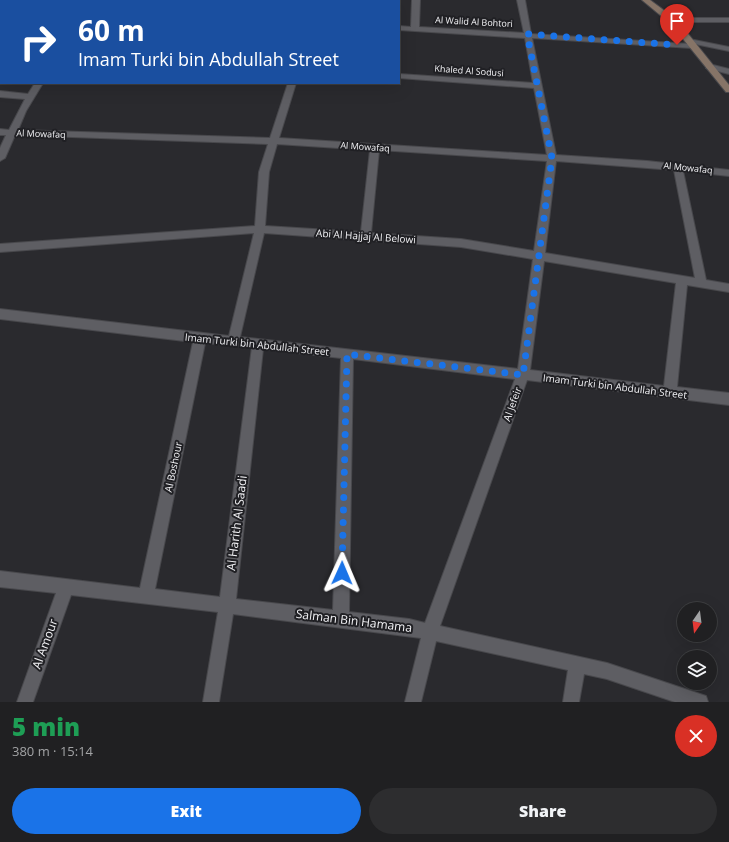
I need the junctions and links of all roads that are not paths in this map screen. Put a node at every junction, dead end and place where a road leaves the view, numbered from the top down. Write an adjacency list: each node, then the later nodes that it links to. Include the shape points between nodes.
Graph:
1 (416, 0): 7 (street)
2 (521, 0): 8 (street, Al Jefeir)
3 (646, 0): 4 (street)
4 (671, 20): 5 (street); 9 (street)
5 (729, 20)
6 (400, 28): 7 (street, Al Walid Al Bohtori)
7 (415, 29): 8 (street, Al Walid Al Bohtori)
8 (527, 34): 9 (street, Al Walid Al Bohtori); 16 (street, Al Jefeir)
9 (690, 43): 10 (street, Al Walid Al Bohtori); 11 (street)
10 (729, 49)
11 (709, 66): 12 (street); 17 (street)
12 (729, 72)
13 (400, 76): 16 (street, Khaled Al Sodusi)
14 (38, 84): 19 (street)
15 (292, 84): 22 (street)
16 (537, 86): 25 (street, Al Jefeir)
17 (729, 90)
18 (0, 94): 19 (street)
19 (31, 97): 21 (street)
20 (0, 132): 21 (street, Al Mowafaq)
21 (11, 133): 22 (street, Al Mowafaq); 24 (street)
22 (274, 141): 23 (street, Al Mowafaq); 28 (street, via 264,172)
23 (375, 147): 25 (street, Al Mowafaq); 29 (street)
24 (0, 158)
25 (552, 158): 26 (street, Al Mowafaq); 31 (street, Al Jefeir)
26 (678, 168): 27 (street, Al Mowafaq); 33 (street)
27 (729, 173)
28 (260, 229): 29 (street, Abi Al Hajjaj Al Belowi); 30 (street, Abi Al Hajjaj Al Belowi); 37 (street)
29 (366, 236): 31 (street, Abi Al Hajjaj Al Belowi, via 461,243)
30 (0, 248)
31 (538, 256): 32 (street, Abi Al Hajjaj Al Belowi); 40 (street, Al Jefeir)
32 (682, 280): 33 (street, Abi Al Hajjaj Al Belowi); 41 (street)
33 (701, 283): 34 (street, Abi Al Hajjaj Al Belowi)
34 (729, 288)
35 (0, 314): 36 (street, Imam Turki bin Abdullah Street)
36 (200, 338): 37 (street, Imam Turki bin Abdullah Street); 45 (street, Al Boshour)
37 (233, 342): 38 (street, Imam Turki bin Abdullah Street)
38 (258, 343): 39 (street, Imam Turki bin Abdullah Street); 46 (street, Al Harith Al Saadi)
39 (347, 354): 40 (street, Imam Turki bin Abdullah Street); 47 (street)
40 (523, 375): 41 (street, Imam Turki bin Abdullah Street); 48 (street, Al Jefeir)
41 (670, 392): 42 (street, Imam Turki bin Abdullah Street)
42 (729, 399)
43 (0, 579): 44 (street, Salman Bin Hamama)
44 (66, 587): 45 (street, Salman Bin Hamama); 50 (street, Al Amour)
45 (146, 596): 46 (street, Salman Bin Hamama)
46 (227, 606): 47 (street, Salman Bin Hamama); 51 (street, Al Harith Al Saadi)
47 (341, 620): 48 (street, Salman Bin Hamama)
48 (430, 632): 49 (street, Salman Bin Hamama); 52 (street, Al Jefeir)
49 (577, 664): 53 (street); 54 (street, Salman Bin Hamama, via 607,671)
50 (25, 702)
51 (211, 702)
52 (413, 702)
53 (571, 702)
54 (700, 702)

